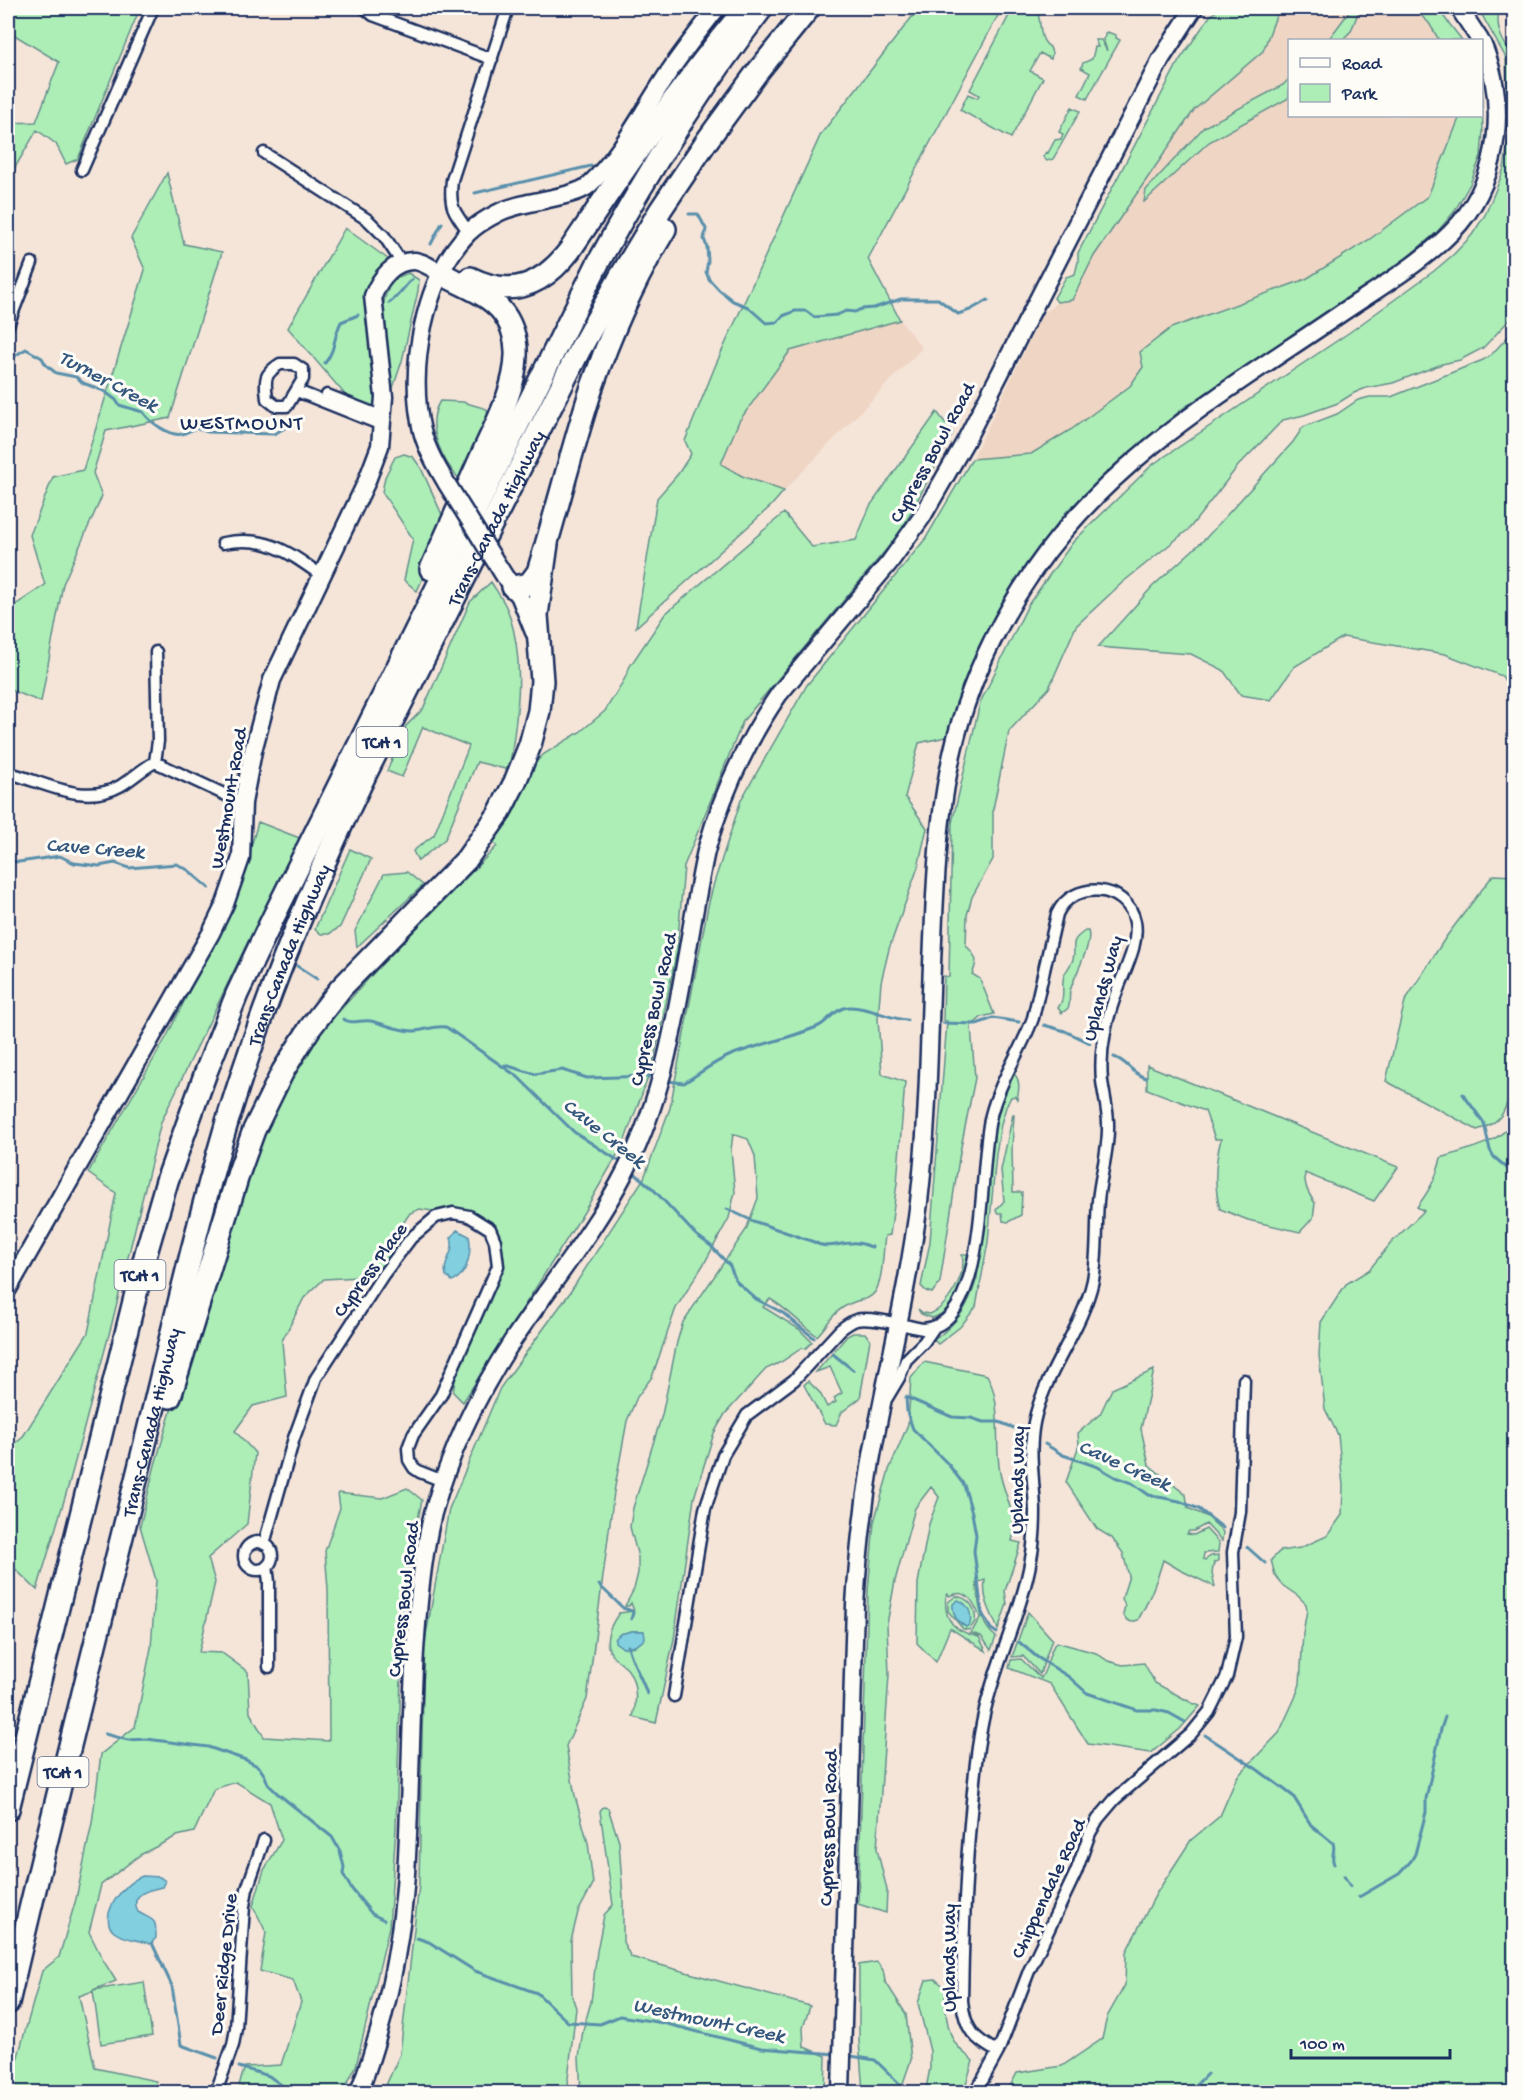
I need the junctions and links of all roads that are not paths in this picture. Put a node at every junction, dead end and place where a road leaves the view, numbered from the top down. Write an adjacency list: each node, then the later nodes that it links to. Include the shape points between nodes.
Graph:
1 (153, 8): 14 (street)
2 (364, 8): 12 (street, via 373,15)
3 (508, 8): 12 (street)
4 (717, 8): 15 (street, via 673,66 619,152 590,184 584,189 507,208)
5 (746, 8): 18 (highway, via 666,108 553,270 531,284 504,288 458,272)
6 (762, 8): 29 (highway, Trans-Canada Highway / TCH 1, via 681,122 618,227)
7 (1194, 8): 37 (street, Cypress Bowl Road, via 1161,59 922,517 889,563 779,694 736,768 706,851 667,1051 640,1139 598,1218 494,1370)
8 (1459, 8): 10 (street, Cypress Bowl Road)
9 (806, 11): 23 (highway, via 684,197 626,301 593,386); 38 (highway, Trans-Canada Highway / TCH 1, via 706,142 619,279 560,388 329,852 281,966 228,1120)
10 (1479, 39)
11 (1483, 47): 33 (street, Cypress Bowl Road, via 1496,90 1496,137 1483,183 1461,222 1418,260 1190,416 1130,462 1053,544 994,638 965,708 941,822 922,1170)
12 (492, 59): 15 (street, via 452,180 450,199)
13 (264, 153): 17 (street, via 368,220)
14 (82, 170)
15 (469, 232): 18 (street)
16 (32, 263): 19 (street)
17 (402, 263): 18 (street, via 416,261); 21 (street, Westmount Road, via 382,278 373,296 384,397)
18 (441, 273): 25 (street, bridge, via 418,353 416,392 422,431 433,460); 29 (highway, via 501,309 516,343 515,371 495,428)
19 (8, 325)
20 (299, 388): 21 (street)
21 (382, 421): 24 (street, Westmount Road, via 380,446 366,483)
22 (223, 543): 24 (street, via 264,542 291,554)
23 (547, 543): 25 (highway, via 534,579 529,584); 27 (highway, via 537,615)
24 (321, 575): 31 (street, Westmount Road, via 272,680)
25 (509, 582): 27 (street, via 530,619)
26 (156, 652): 28 (street)
27 (540, 665): 38 (highway, via 541,695 532,739 507,800 478,845 440,889 341,988 310,1028 272,1091 239,1172 160,1431)
28 (155, 762): 30 (street, via 119,786 91,795); 31 (street)
29 (348, 767): 43 (highway, Trans-Canada Highway / TCH 1, via 237,994 167,1180 136,1290)
30 (16, 774)
31 (243, 803): 32 (street, Westmount Road, via 241,858 216,923)
32 (8, 1289)
33 (898, 1324): 34 (street); 36 (street, Cypress Bowl Road); 42 (street, via 860,1320 848,1324 794,1380 747,1415 723,1455 705,1509)
34 (933, 1329): 36 (street, Uplands Way, via 906,1360); 46 (street, Uplands Way, via 946,1321 961,1302 970,1279 978,1237 988,1126 1003,1080 1029,1031 1057,914 1076,894 1093,889 1109,892 1129,908 1136,924 1131,954 1103,1039 1102,1081 1108,1132 1098,1200 1093,1280 1036,1415 1031,1458 1035,1510 1031,1559 985,1711 974,1776 962,2001 971,2032)
35 (1244, 1380): 46 (street, Chippendale Road, via 1240,1512 1233,1552 1236,1637 1227,1676 1200,1723 1115,1799 1094,1826 1029,1971)
36 (882, 1406): 49 (street, Cypress Bowl Road, via 864,1505 855,1605)
37 (443, 1481): 39 (street, Cypress Place, via 414,1468 408,1448 441,1395 498,1266 490,1229 458,1213 436,1217 411,1238 316,1378 294,1438); 48 (street, Cypress Bowl Road, via 426,1544 417,1612 401,1926 373,2055)
38 (121, 1541): 45 (highway, Trans-Canada Highway / TCH 1)
39 (264, 1544): 40 (street, Cypress Place, via 272,1555); 40 (street, via 250,1544 244,1559 252,1568 260,1570)
40 (267, 1566): 41 (street, Cypress Place)
41 (269, 1667)
42 (674, 1696)
43 (8, 1809)
44 (264, 1840): 47 (street, Deer Ridge Drive, via 244,1906 237,2028)
45 (8, 2003)
46 (998, 2052): 50 (street, Chippendale Road)
47 (216, 2092)
48 (359, 2092)
49 (841, 2092)
50 (976, 2092)

